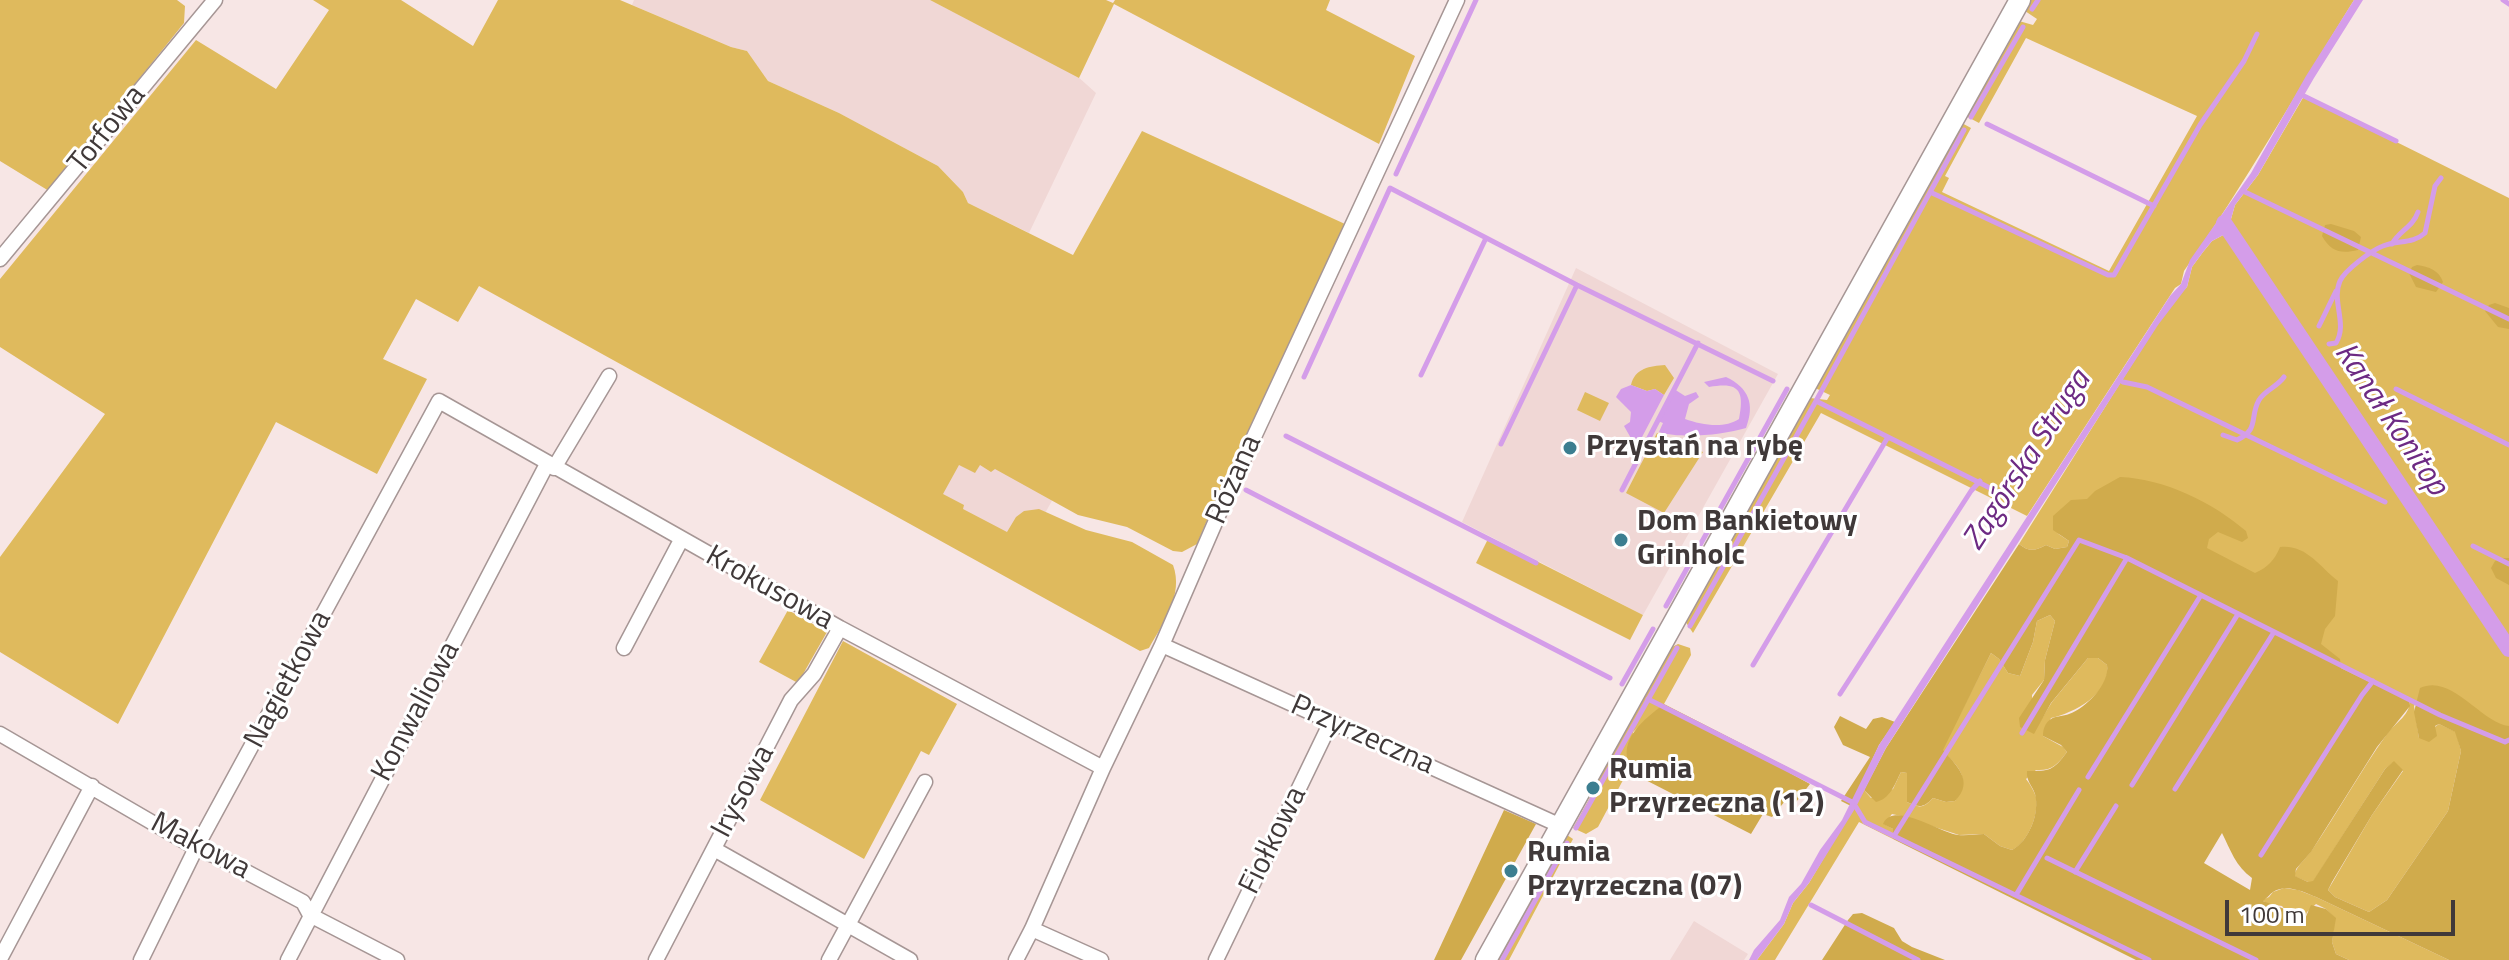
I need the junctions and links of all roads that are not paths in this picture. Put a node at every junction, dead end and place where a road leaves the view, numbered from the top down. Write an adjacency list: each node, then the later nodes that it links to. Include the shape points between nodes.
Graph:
1 (215, 0): 4 (street, Torfowa)
2 (1457, 0): 10 (street, Różana)
3 (2020, 0): 17 (street)
4 (0, 259)
5 (609, 376): 7 (street, Konwaliowa)
6 (439, 401): 7 (street, Krokusowa); 18 (street, Nagietkowa)
7 (551, 466): 8 (street, Krokusowa); 20 (street, Konwaliowa)
8 (681, 540): 9 (street, Krokusowa); 11 (street)
9 (840, 628): 14 (street, Krokusowa); 19 (street, Irysowa, via 814,674 791,700)
10 (1162, 645): 12 (street, Przyrzeczna); 14 (street, Różana)
11 (624, 648)
12 (1331, 722): 17 (street, Przyrzeczna); 32 (street, Fiołkowa)
13 (0, 734): 16 (street, Makowa)
14 (1103, 768): 22 (street, Różana)
15 (925, 782): 21 (street)
16 (92, 786): 18 (street, Makowa); 23 (street)
17 (1561, 826): 33 (street)
18 (196, 848): 20 (street, Makowa, via 303,902); 24 (street, Nagietkowa)
19 (714, 849): 21 (street); 27 (street, Irysowa)
20 (310, 915): 25 (street, Konwaliowa); 26 (street, Makowa)
21 (847, 925): 28 (street); 29 (street)
22 (1032, 929): 30 (street, Różana); 31 (street)
23 (0, 959)
24 (141, 960)
25 (288, 960)
26 (397, 960)
27 (656, 960)
28 (829, 960)
29 (910, 960)
30 (1016, 960)
31 (1101, 960)
32 (1216, 960)
33 (1486, 960)

